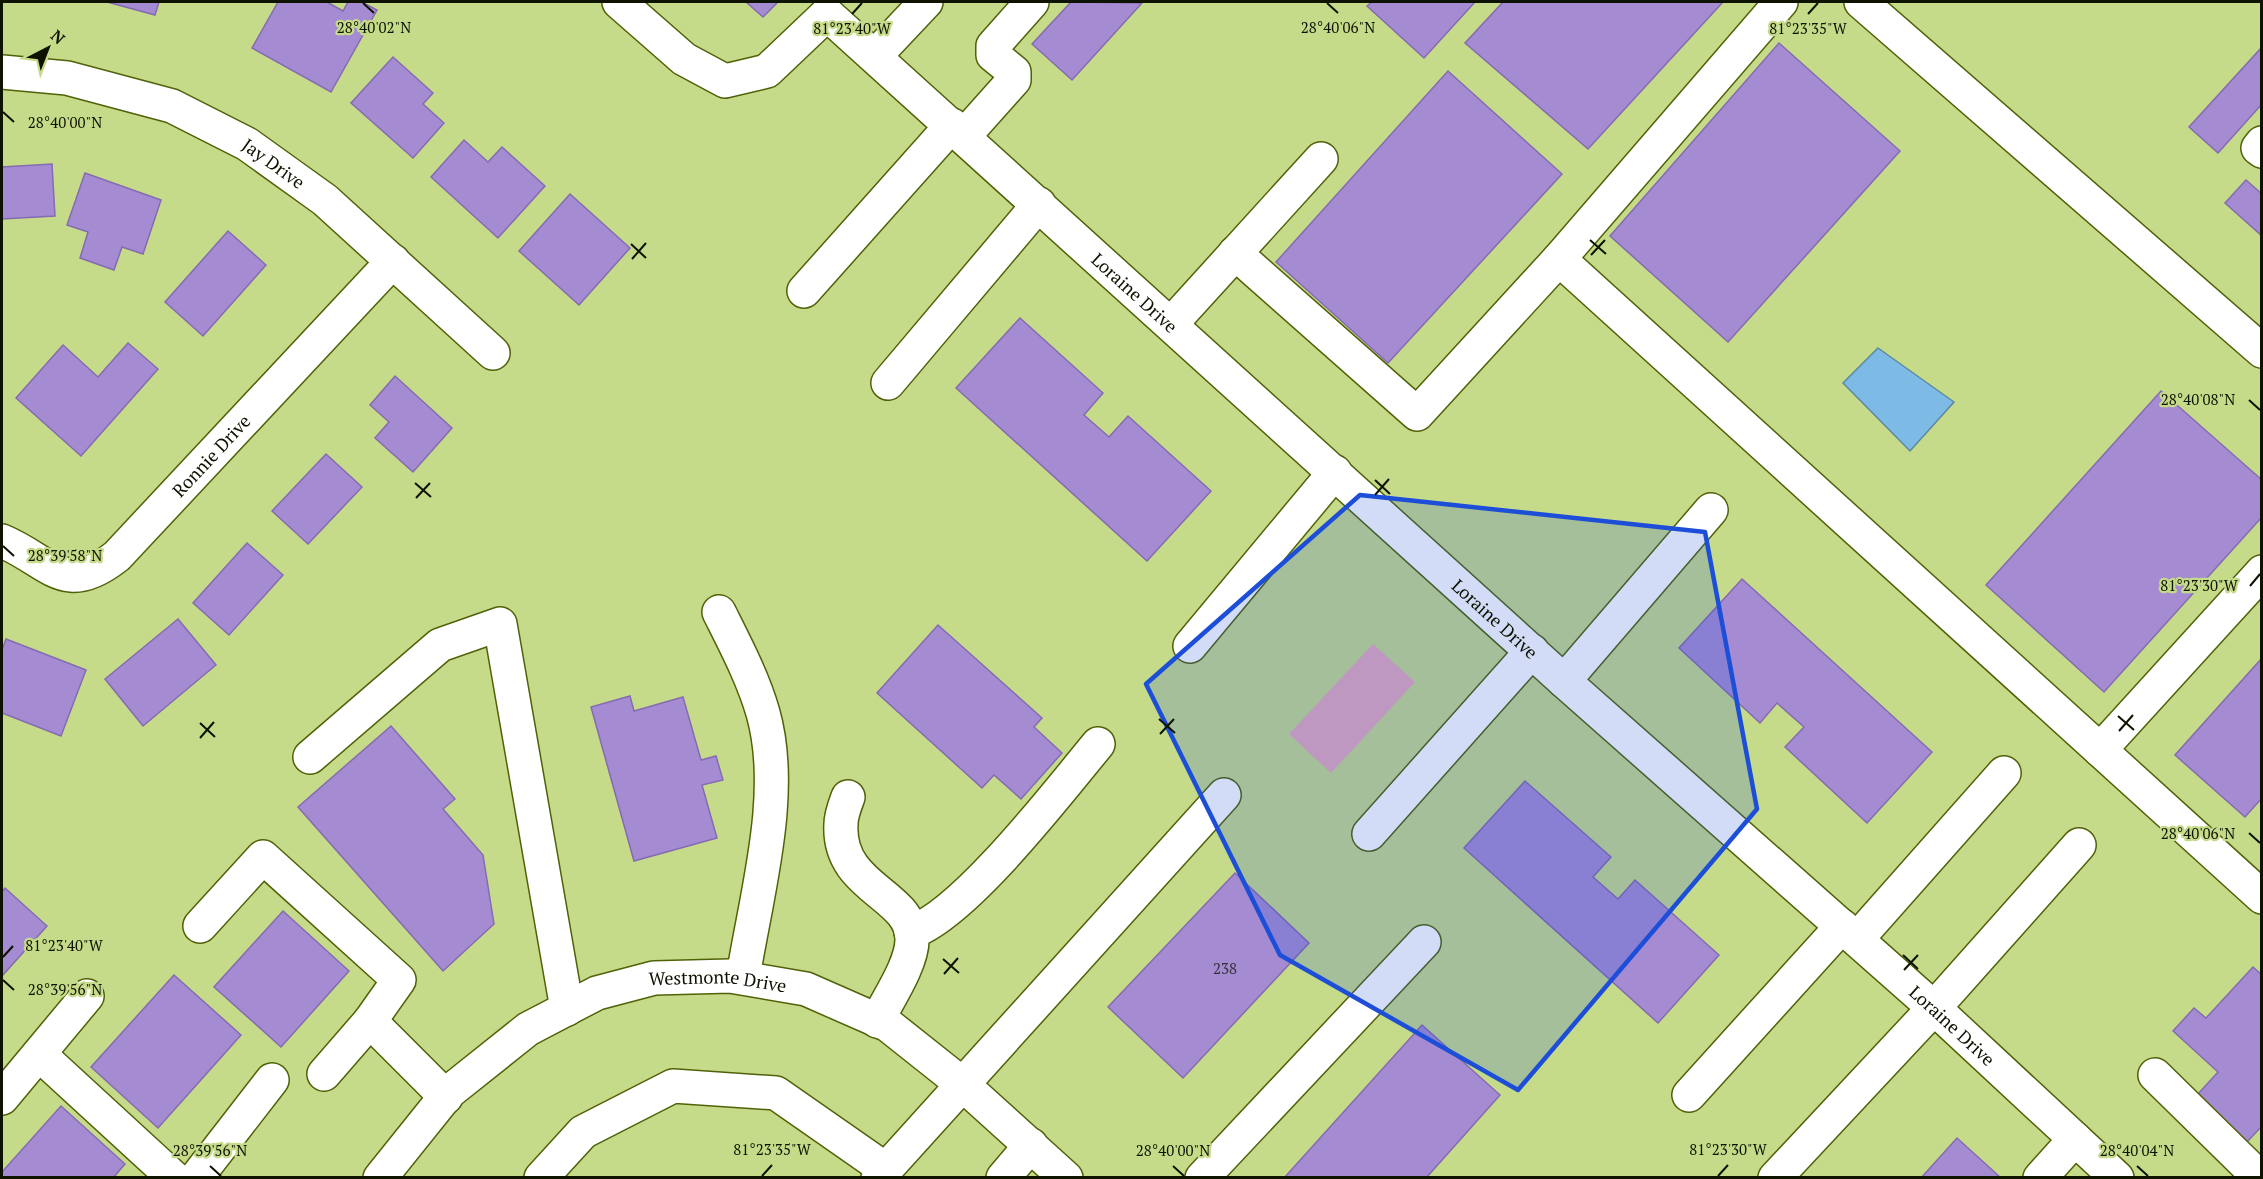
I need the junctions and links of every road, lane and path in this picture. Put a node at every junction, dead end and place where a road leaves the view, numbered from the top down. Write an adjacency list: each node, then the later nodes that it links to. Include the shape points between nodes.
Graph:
1 (619, 2): 6 (street, via 684,59 725,81 766,71)
2 (926, 2): 7 (street)
3 (1032, 2): 9 (street, via 993,46 993,55 1014,72 1014,80)
4 (1781, 2): 15 (street)
5 (1861, 2): 19 (street)
6 (834, 8): 7 (street, Loraine Drive)
7 (876, 55): 9 (street, Loraine Drive)
8 (2, 72): 16 (street, Jay Drive, via 67,78 172,106 247,144 325,200)
9 (958, 130): 13 (street, Loraine Drive); 17 (street)
10 (2262, 143): 11 (street, via 2258,148)
11 (2262, 151)
12 (1320, 159): 14 (street)
13 (1039, 204): 18 (street, Loraine Drive); 21 (street)
14 (1235, 253): 15 (street, via 1417,414); 18 (street)
15 (1559, 259): 31 (street)
16 (393, 261): 20 (street, Jay Drive); 24 (street, Ronnie Drive, via 117,556 98,571 77,576 51,569)
17 (804, 291)
18 (1171, 324): 22 (street, Loraine Drive)
19 (2262, 351)
20 (493, 353)
21 (888, 383)
22 (1335, 472): 27 (street); 28 (street, Loraine Drive)
23 (1711, 510): 29 (street)
24 (2, 541)
25 (2262, 572): 31 (street)
26 (719, 612): 43 (street, via 763,712 770,750 771,792)
27 (1190, 646)
28 (1532, 651): 29 (street, Loraine Drive); 36 (street)
29 (1564, 681): 41 (street, Loraine Drive)
30 (1098, 744): 40 (street, via 1049,804 958,902 939,919)
31 (2100, 750): 38 (street)
32 (310, 757): 46 (street, via 440,645 500,624)
33 (2004, 773): 41 (street)
34 (1224, 795): 53 (street)
35 (848, 797): 40 (street, via 841,823 848,860 858,876 903,913)
36 (1369, 834)
37 (2079, 845): 45 (street)
38 (2262, 897)
39 (201, 926): 47 (street, via 263,857 399,980)
40 (911, 932): 48 (street, via 910,953)
41 (1850, 933): 45 (street, Loraine Drive); 54 (street)
42 (1424, 942): 66 (street)
43 (743, 977): 46 (street, Westmonte Drive, via 654,978 597,993); 48 (street, Westmonte Drive, via 806,989)
44 (87, 996): 49 (street)
45 (1934, 1008): 57 (street, Loraine Drive); 67 (street)
46 (567, 1009): 55 (street, Westmonte Drive, via 528,1029)
47 (370, 1021): 50 (street); 55 (street)
48 (877, 1021): 53 (street, Westmonte Drive, via 888,1025)
49 (39, 1054): 56 (street); 60 (street)
50 (324, 1074)
51 (2155, 1075): 70 (street)
52 (272, 1080): 61 (street)
53 (961, 1083): 58 (street, Westmonte Drive); 59 (street)
54 (1689, 1095)
55 (446, 1097): 62 (street, Westmonte Drive)
56 (2, 1098)
57 (2075, 1139): 68 (street); 69 (street, Loraine Drive)
58 (1031, 1145): 64 (street); 65 (street, Westmonte Drive)
59 (881, 1173): 63 (street, via 776,1093 673,1086 583,1132)
60 (174, 1178)
61 (196, 1178)
62 (380, 1178)
63 (541, 1178)
64 (1003, 1178)
65 (1066, 1178)
66 (1202, 1178)
67 (1775, 1178)
68 (2040, 1178)
69 (2117, 1178)
70 (2260, 1178)

